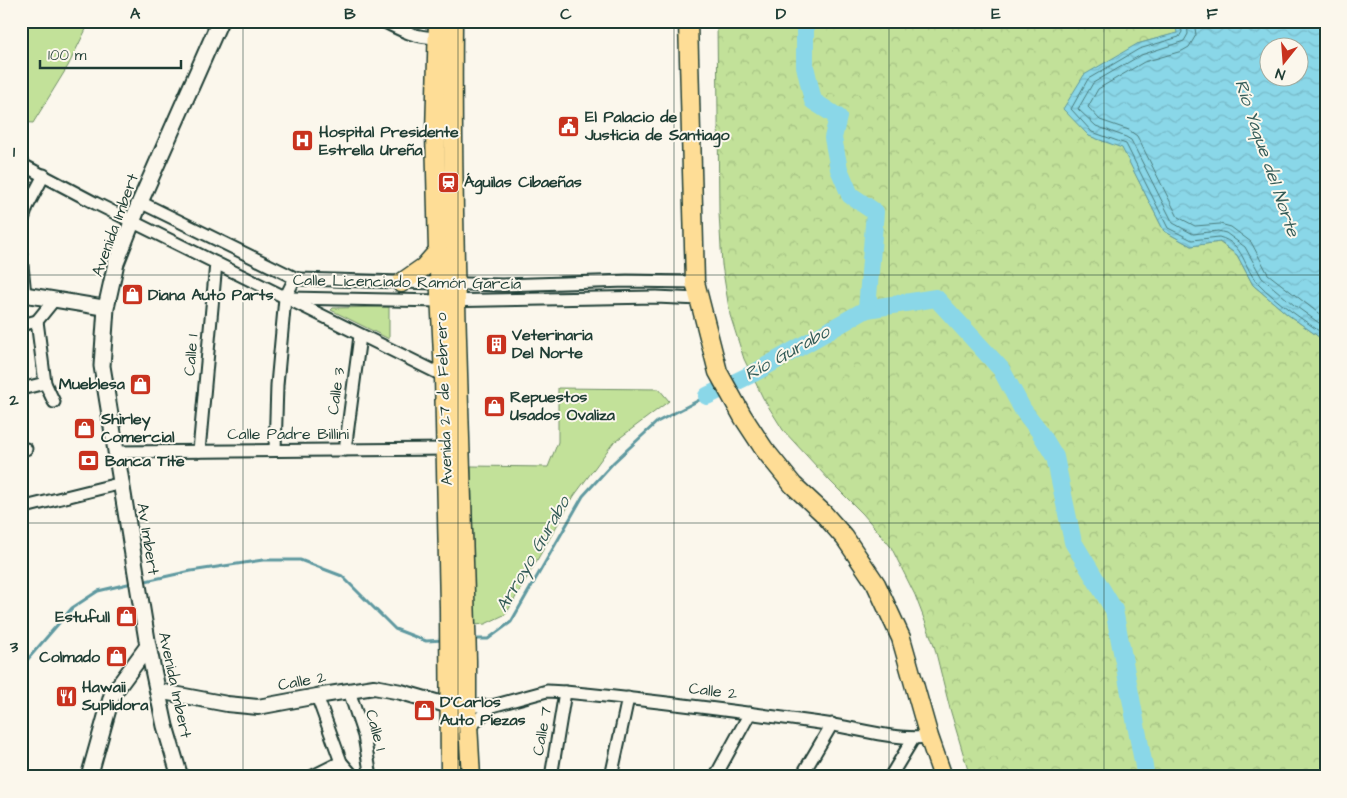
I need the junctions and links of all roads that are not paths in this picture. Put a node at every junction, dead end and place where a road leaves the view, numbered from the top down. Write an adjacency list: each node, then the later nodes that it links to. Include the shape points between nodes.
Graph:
1 (220, 21): 8 (main road, Avenida Imbert)
2 (383, 21): 5 (street, via 420,38)
3 (453, 21): 17 (main road, Avenida 27 de Febrero)
4 (688, 21): 15 (main road)
5 (438, 30): 11 (main road, Avenida 27 de Febrero, via 435,133)
6 (21, 164): 7 (street, Calle Licenciado Ramón García)
7 (44, 175): 9 (street, Calle Licenciado Ramón García); 10 (street, via 26,207)
8 (140, 202): 9 (main road, Avenida Imbert); 14 (street, Calle Licenciado Ramón García)
9 (132, 220): 13 (street, Calle Licenciado Ramón García); 22 (main road, Avenida Imbert, via 116,263)
10 (21, 226)
11 (438, 251): 16 (main road, via 424,267); 17 (main road, Avenida 27 de Febrero)
12 (21, 255): 18 (street)
13 (216, 263): 19 (street, Calle Licenciado Ramón García); 33 (street, Calle 1)
14 (295, 278): 16 (street, Calle Licenciado Ramón García); 19 (street)
15 (695, 282): 17 (street, Calle Licenciado Ramón García, via 502,285); 21 (main road)
16 (401, 283): 17 (street, Calle Licenciado Ramón García)
17 (449, 293): 19 (street, Calle Licenciado Ramón García); 21 (street, Calle Licenciado Ramón García); 26 (main road, Avenida 27 de Febrero); 30 (main road, Avenida 27 de Febrero, via 457,367)
18 (23, 294): 20 (street)
19 (285, 298): 25 (street); 31 (street)
20 (54, 300): 22 (street); 23 (street)
21 (699, 300): 49 (main road, via 718,372 743,417 793,484 845,538 876,584 900,638)
22 (106, 308): 34 (main road, Avenida Imbert, via 102,366)
23 (37, 321): 24 (street); 27 (street)
24 (21, 325)
25 (360, 336): 26 (street); 32 (street, Calle 3)
26 (444, 376): 30 (main road, Avenida 27 de Febrero)
27 (45, 384): 28 (street); 29 (street)
28 (21, 389)
29 (54, 402)
30 (453, 449): 32 (street, Calle Padre Billini); 44 (main road, Avenida 27 de Febrero)
31 (275, 450): 32 (street, Calle Padre Billini); 33 (street, Calle Padre Billini)
32 (345, 450)
33 (199, 451): 34 (street, Calle Padre Billini)
34 (116, 452): 35 (main road, Avenida Imbert)
35 (122, 483): 36 (street); 37 (main road, Av Imbert)
36 (21, 508)
37 (140, 600): 38 (main road, Avenida Imbert)
38 (148, 646): 39 (main road, Avenida Imbert); 52 (main road, via 112,695)
39 (158, 691): 42 (street, Calle 2, via 258,707); 53 (main road, Avenida Imbert)
40 (349, 691): 42 (street, Calle 2); 44 (street, Calle 2, via 374,688); 51 (street, Calle 1)
41 (565, 692): 43 (street, Calle 2); 45 (street, Calle 2, via 547,691); 58 (street, Calle 7)
42 (317, 696): 50 (street)
43 (628, 698): 46 (street, Calle 2); 59 (street)
44 (459, 706): 45 (street, Calle 2); 48 (main road, Avenida 27 de Febrero); 56 (main road, Avenida 27 de Febrero)
45 (492, 706): 48 (street, Calle 2)
46 (750, 713): 47 (street, Calle 2); 60 (street)
47 (832, 724): 49 (street, Calle 2); 61 (street)
48 (469, 728): 57 (main road, Avenida 27 de Febrero)
49 (921, 738): 62 (street); 63 (main road)
50 (341, 762): 54 (street); 55 (street)
51 (373, 775)
52 (89, 777)
53 (180, 777)
54 (312, 777)
55 (354, 777)
56 (450, 777)
57 (471, 777)
58 (550, 777)
59 (611, 777)
60 (715, 777)
61 (801, 777)
62 (890, 777)
63 (943, 777)

